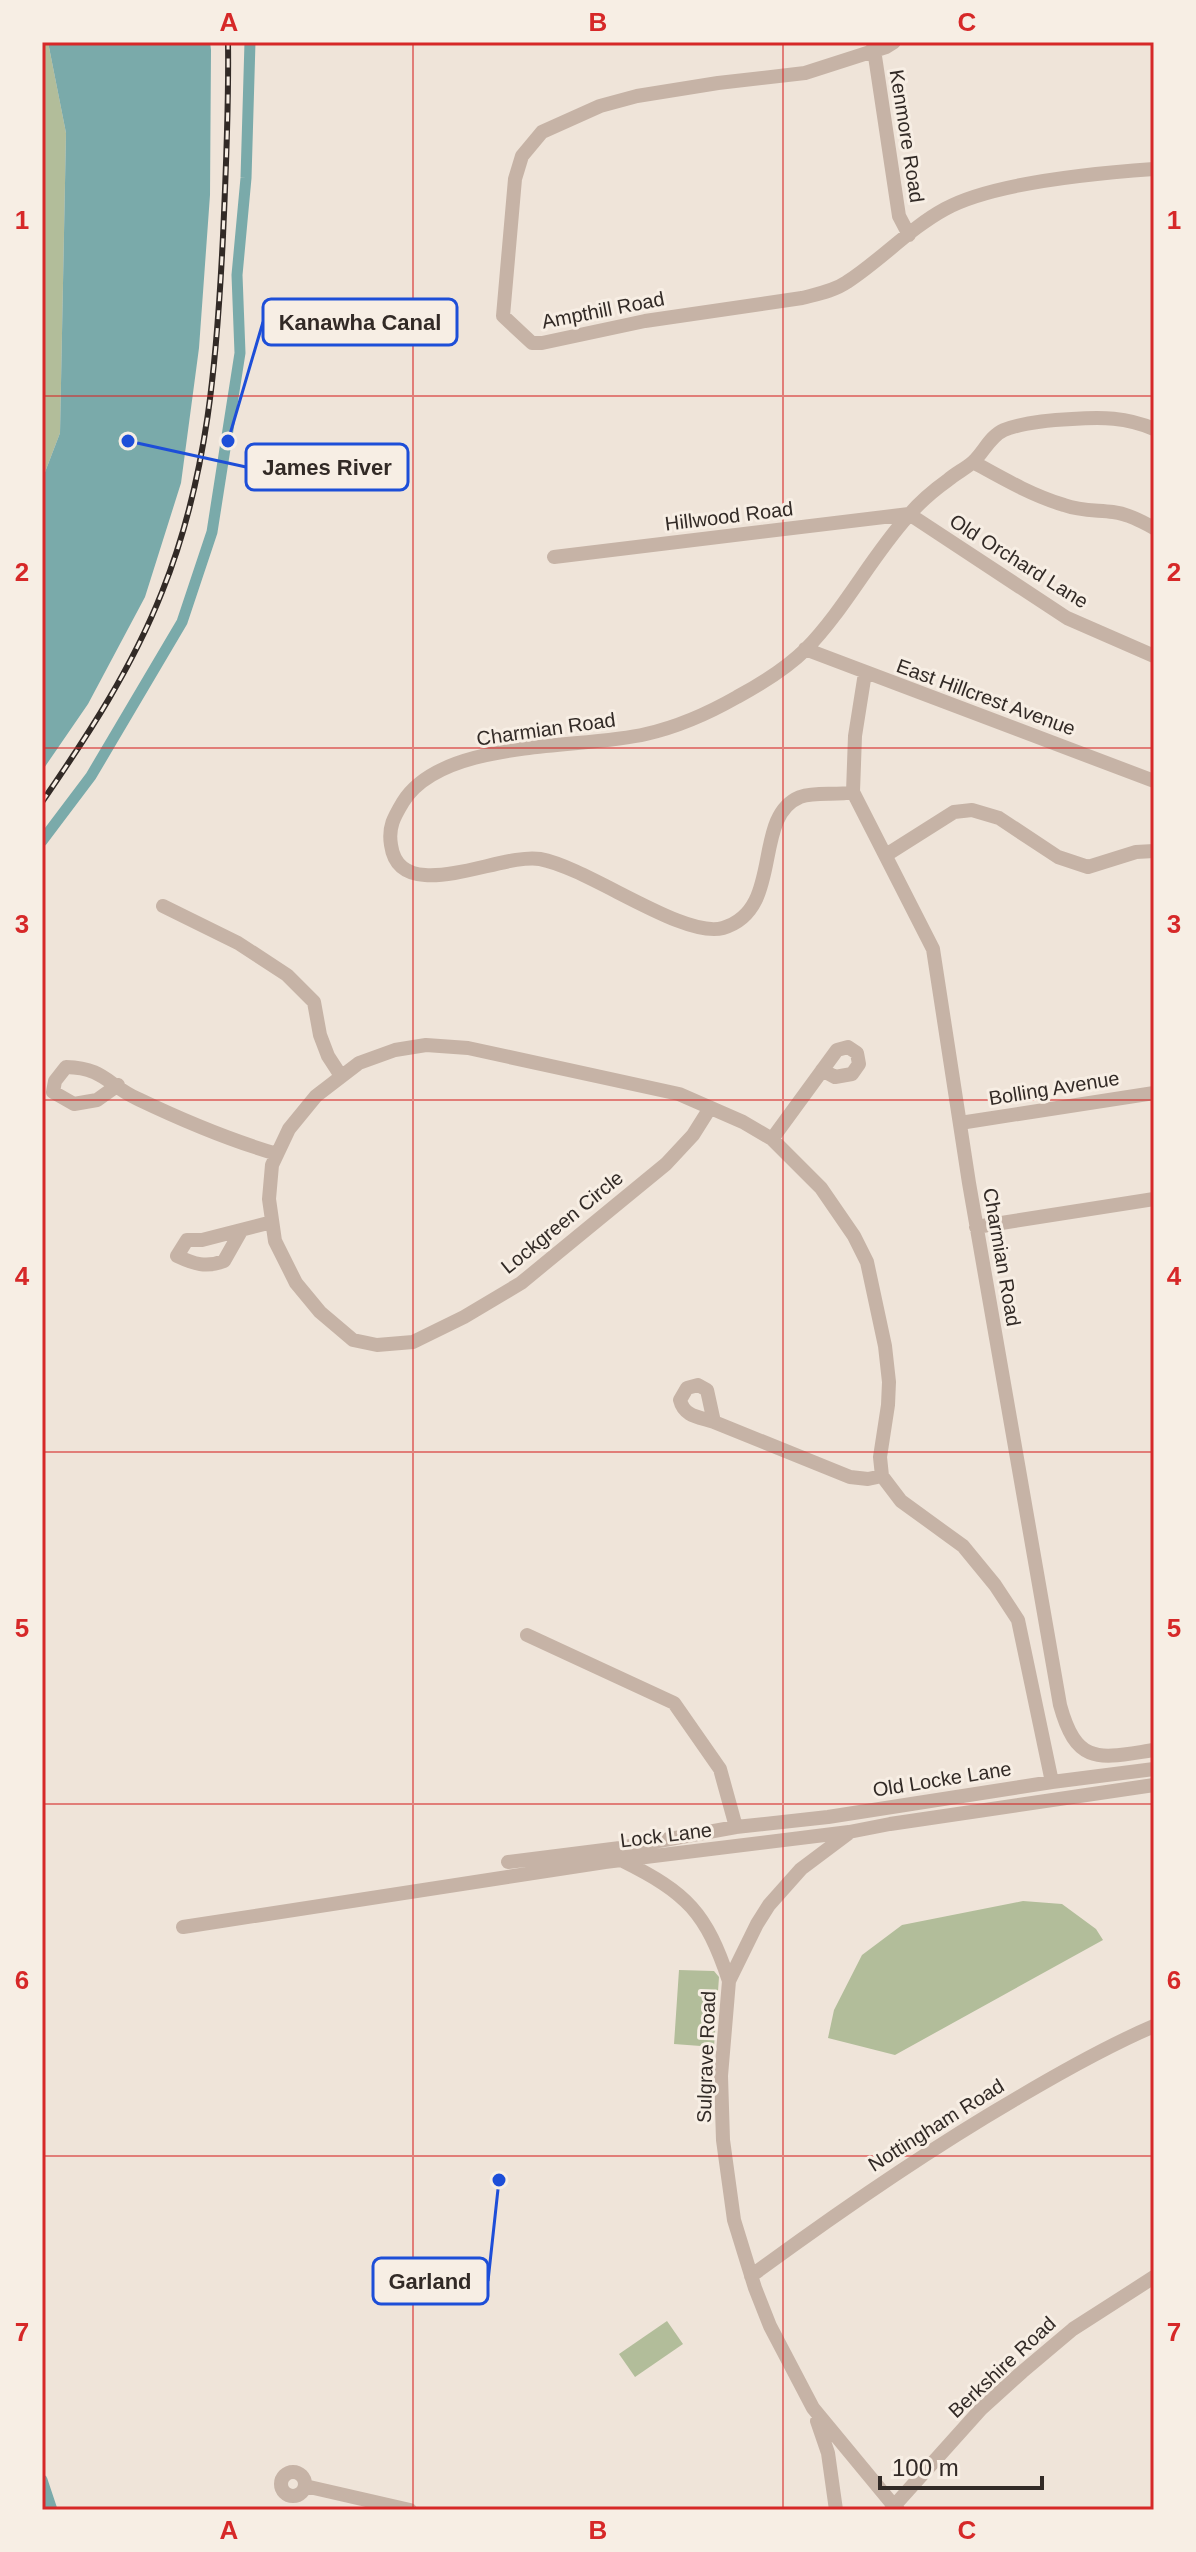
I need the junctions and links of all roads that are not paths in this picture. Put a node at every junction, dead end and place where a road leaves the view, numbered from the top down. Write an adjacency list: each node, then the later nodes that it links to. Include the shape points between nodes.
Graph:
1 (894, 42): 2 (street)
2 (874, 47): 4 (street, Kenmore Road, via 899,216); 4 (street, Ampthill Road, via 805,73 637,96 542,132 517,166 503,316 532,343 542,343 645,321 802,298 846,283)
3 (1154, 169): 4 (street, Ampthill Road, via 987,192 942,211)
4 (909, 235)
5 (1154, 429): 6 (street, Charmian Road, via 1112,417 1050,420 1005,429)
6 (973, 462): 7 (street, Charmian Road); 8 (street, via 1065,506 1115,512)
7 (909, 514): 9 (street, Hillwood Road); 10 (street, Charmian Road); 11 (street, Old Orchard Lane, via 1067,618)
8 (1154, 528)
9 (554, 557)
10 (805, 649): 12 (street, East Hillcrest Avenue); 14 (street, Charmian Road, via 767,680 673,726 615,740 494,754 443,770 410,791 392,819 392,852 401,867 425,876 539,859 708,930 735,923 750,910 786,808 801,797)
11 (1154, 656)
12 (865, 673): 13 (street, East Hillcrest Avenue); 14 (street, Charmian Road)
13 (1154, 781)
14 (853, 792): 16 (street, Charmian Road)
15 (1154, 851): 16 (street, via 1088,867 1058,857 999,818 972,810 954,812)
16 (886, 855): 23 (street, Charmian Road, via 933,949)
17 (163, 906): 19 (street, via 238,943 287,975 314,1002 320,1035)
18 (822, 1070): 24 (street)
19 (341, 1076): 22 (street, Lockgreen Circle, via 395,1050 426,1045 468,1048 679,1094); 25 (street, Lockgreen Circle, via 316,1096)
20 (118, 1085): 25 (street, via 204,1130)
21 (1154, 1093): 23 (street, Bolling Avenue)
22 (710, 1108): 24 (street, Lockgreen Circle); 27 (street, Lockgreen Circle, via 666,1164 521,1283 413,1342 377,1345 353,1340 296,1283 275,1241)
23 (960, 1123): 28 (street, Charmian Road)
24 (772, 1139): 31 (street, Lockgreen Circle, via 821,1188 867,1262 889,1382)
25 (277, 1154): 27 (street, Lockgreen Circle, via 269,1199)
26 (1154, 1199): 28 (street)
27 (272, 1222): 29 (street)
28 (976, 1227): 33 (street, Charmian Road, via 1064,1720 1090,1754)
29 (241, 1231)
30 (714, 1422): 31 (street, via 850,1477)
31 (882, 1476): 35 (street, via 909,1508 963,1546 1018,1620)
32 (527, 1635): 38 (street, via 674,1703 720,1769)
33 (1154, 1750)
34 (1154, 1769): 35 (street, Old Locke Lane)
35 (1052, 1782): 37 (street, Old Locke Lane)
36 (1154, 1785): 37 (street, Lock Lane)
37 (889, 1816): 38 (street, Old Locke Lane); 39 (street, Lock Lane)
38 (736, 1827): 41 (street, Old Locke Lane)
39 (849, 1832): 40 (street, Lock Lane); 43 (street, Sulgrave Road, via 784,1886 757,1924)
40 (622, 1861): 42 (street, Lock Lane); 43 (street, via 662,1881 699,1914)
41 (508, 1862)
42 (183, 1927)
43 (729, 1981): 45 (street, Sulgrave Road, via 721,2076 723,2140 734,2220)
44 (1154, 2026): 45 (street, Nottingham Road, via 1082,2060 971,2124)
45 (751, 2276): 47 (street, Sulgrave Road, via 770,2326)
46 (1154, 2277): 49 (street, Berkshire Road, via 1073,2329 1022,2372 981,2409)
47 (813, 2408): 49 (street, Sulgrave Road); 51 (street, Sulgrave Road, via 828,2453)
48 (305, 2486): 50 (street)
49 (895, 2509)
50 (410, 2510)
51 (836, 2510)

